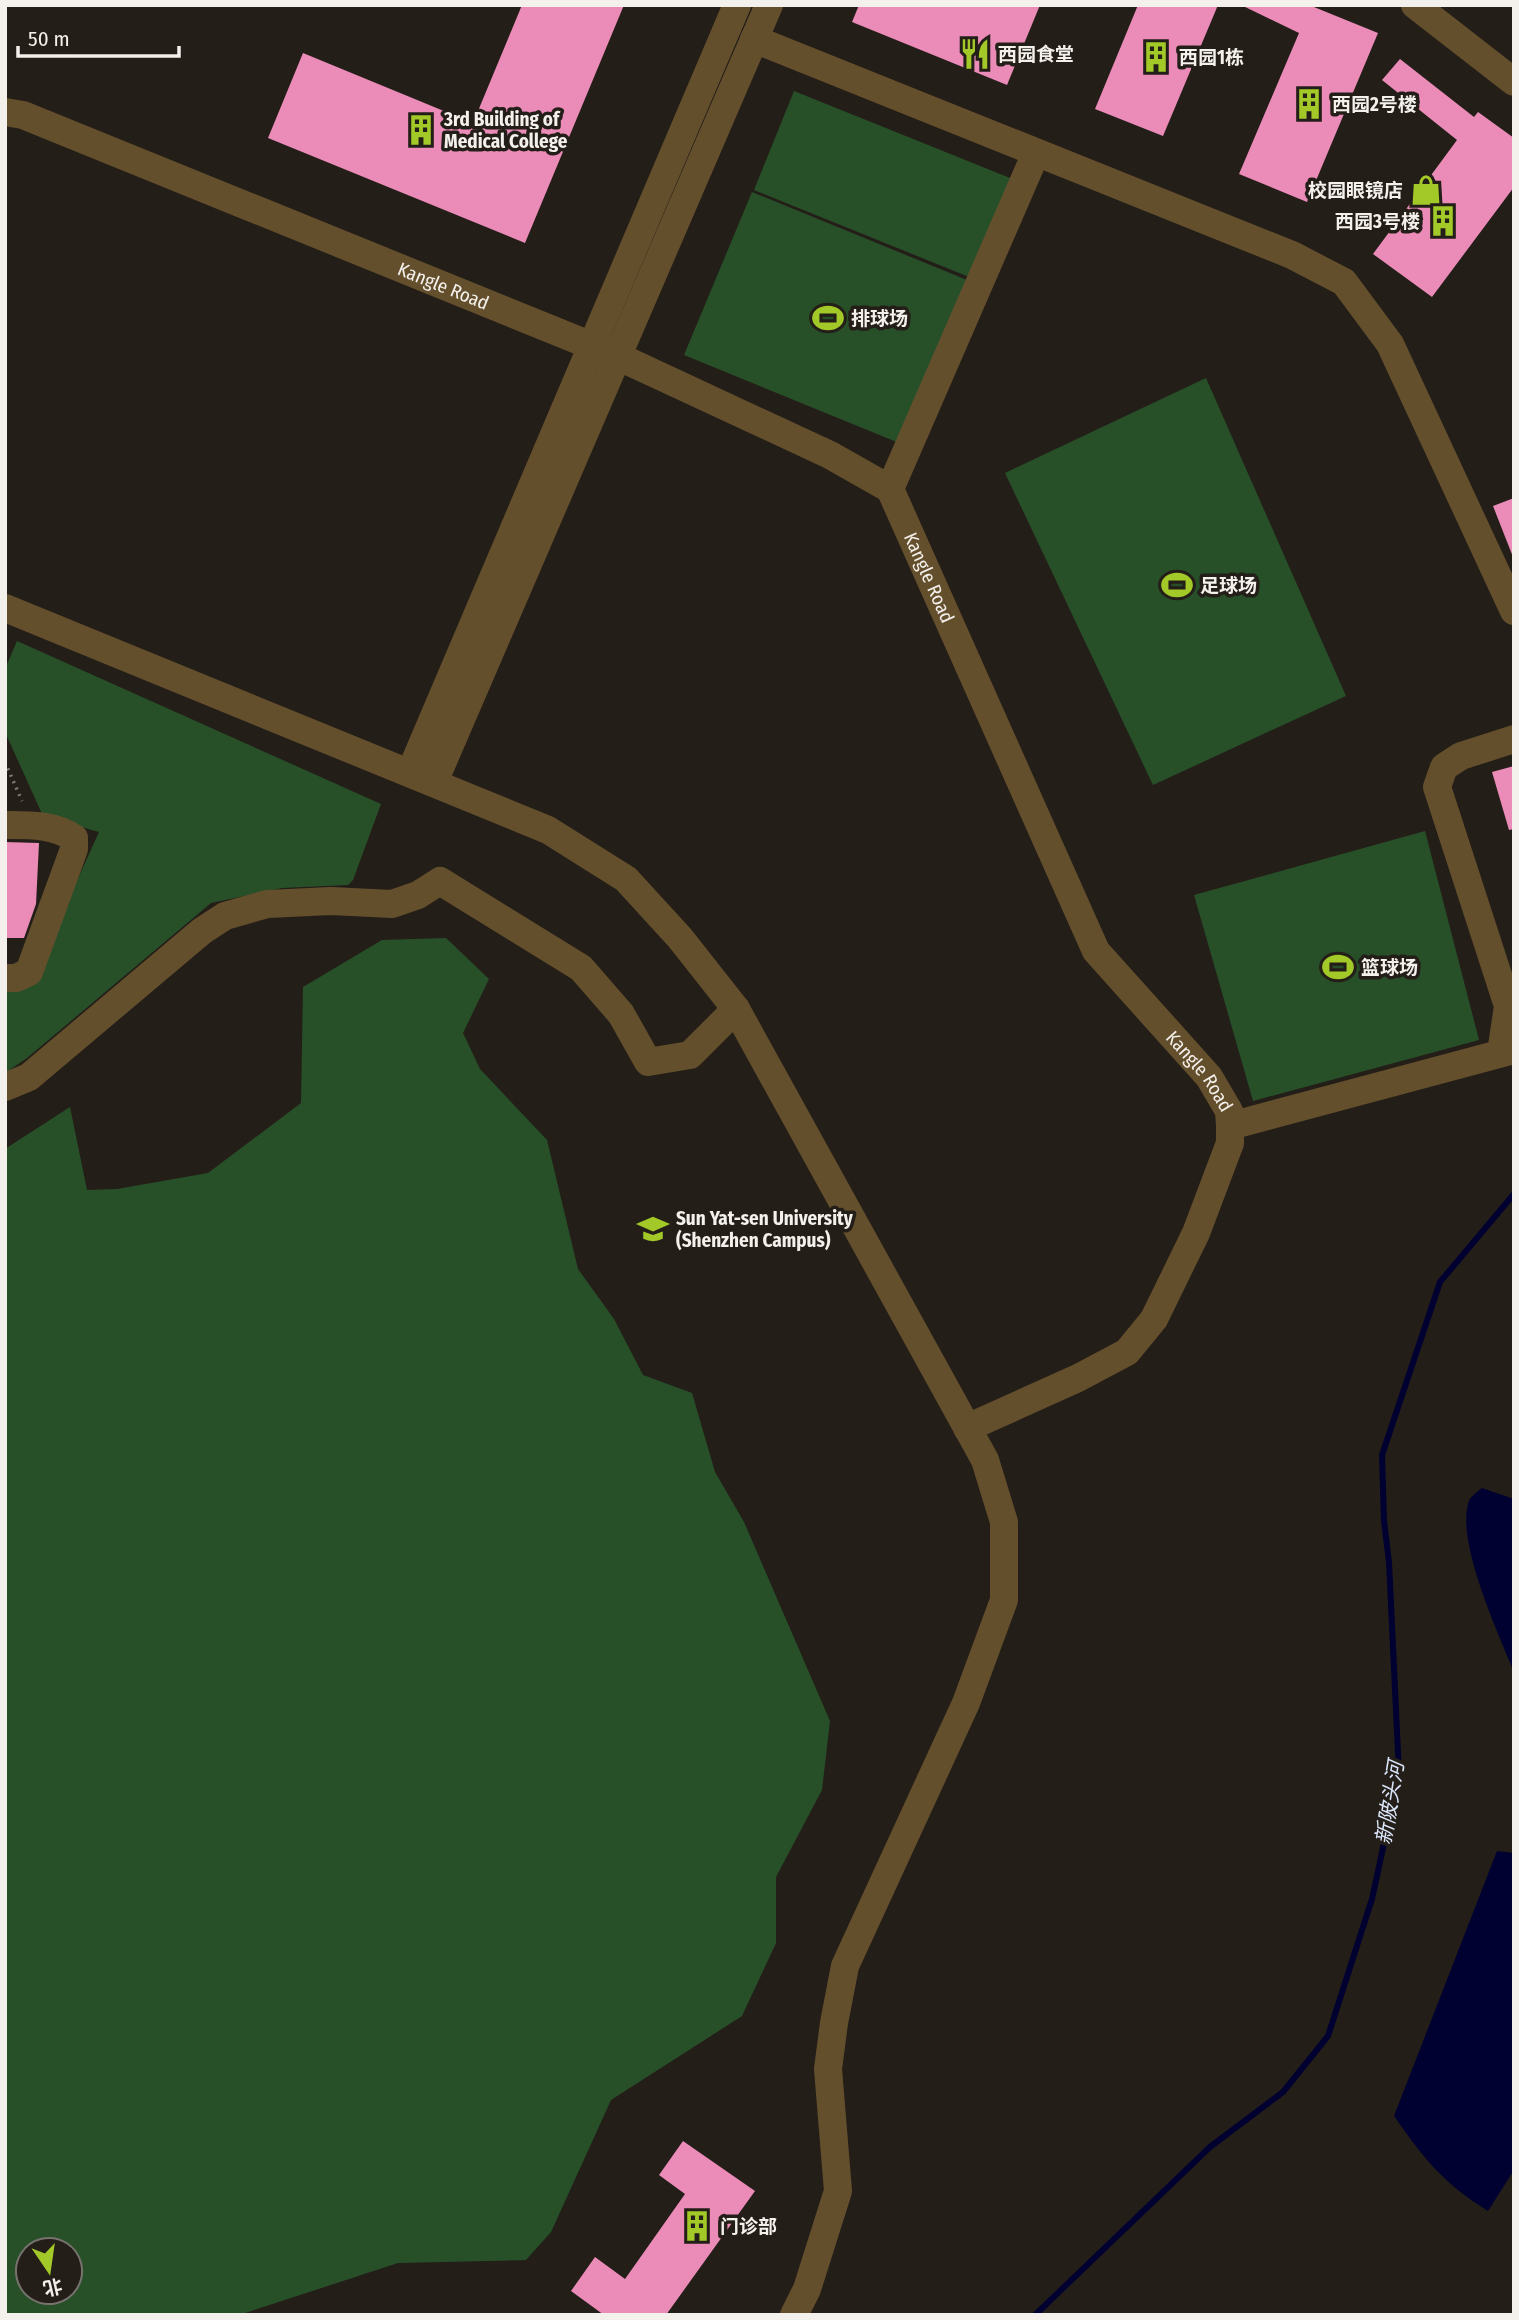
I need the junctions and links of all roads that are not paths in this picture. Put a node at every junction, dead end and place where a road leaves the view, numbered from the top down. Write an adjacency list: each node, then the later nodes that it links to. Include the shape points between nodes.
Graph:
1 (737, 5): 8 (lane)
2 (768, 5): 4 (lane)
3 (1415, 5): 5 (lane)
4 (754, 39): 7 (lane); 9 (lane)
5 (1514, 82)
6 (5, 112): 8 (lane, Kangle Road, via 23,115)
7 (1036, 153): 10 (lane); 12 (lane, via 1293,255 1344,282 1390,344)
8 (592, 346): 9 (lane, Kangle Road); 14 (lane)
9 (617, 356): 10 (lane, Kangle Road, via 830,455); 14 (lane)
10 (890, 489): 20 (lane, Kangle Road, via 1096,951 1209,1077 1228,1111)
11 (5, 608): 14 (lane)
12 (1514, 611)
13 (1514, 739): 18 (lane, via 1461,755 1444,767 1437,787 1508,1006)
14 (422, 778): 17 (lane, via 548,830 626,879)
15 (19, 825): 16 (lane, via 64,831 74,838 74,849 29,972)
16 (5, 978)
17 (736, 1009): 19 (lane, via 690,1055 648,1062 621,1014 581,968 440,881 392,904 267,904 225,916 29,1077); 21 (lane)
18 (1508, 1052): 20 (lane)
19 (5, 1087)
20 (1230, 1126): 21 (lane, Kangle Road, via 1230,1143 1196,1233 1154,1319 1127,1352)
21 (967, 1428): 22 (lane, via 985,1460 1004,1522 1004,1600 967,1703 845,1966 828,2069 838,2192)
22 (794, 2315)

